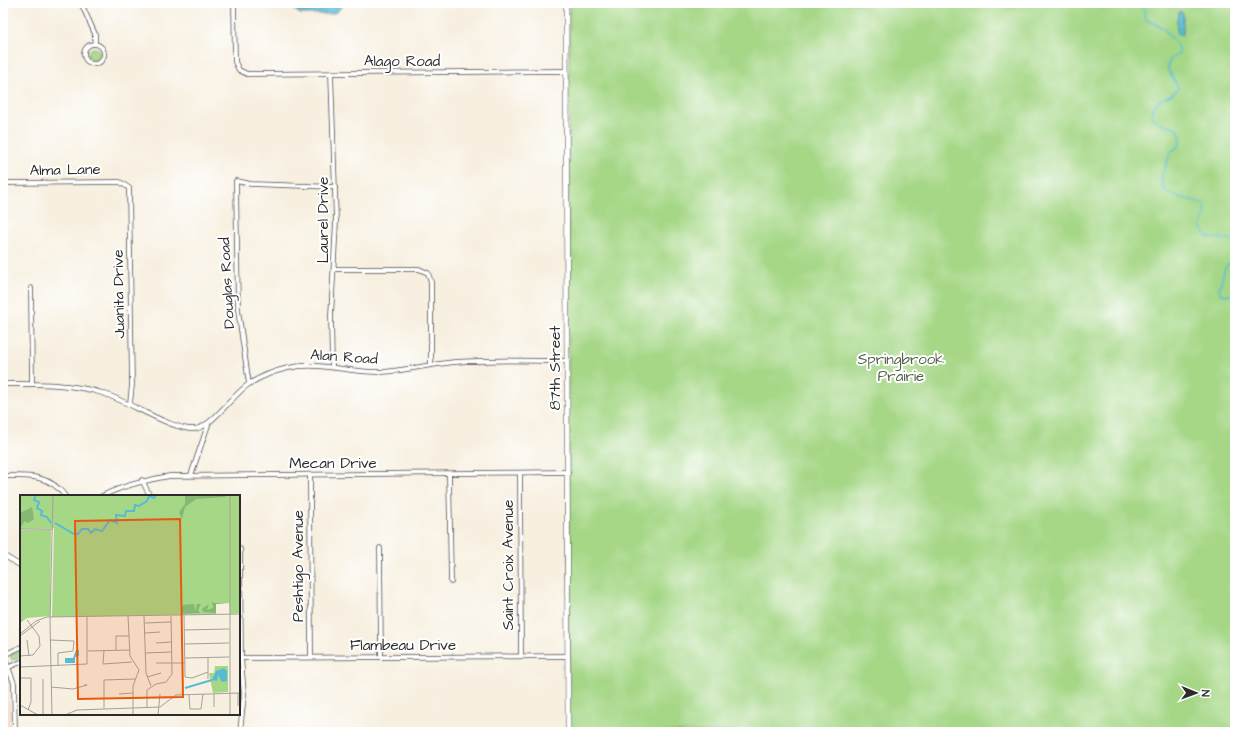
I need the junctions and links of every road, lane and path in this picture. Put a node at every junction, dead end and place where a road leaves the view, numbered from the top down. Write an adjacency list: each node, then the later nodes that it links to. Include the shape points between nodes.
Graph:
1 (81, 3): 4 (street, via 95,34)
2 (234, 3): 6 (street, Alago Road, via 234,54 239,70 247,74)
3 (566, 3): 5 (street, 87th Street)
4 (95, 44): 4 (street, via 88,46 84,53 87,60 94,63 101,61 104,54 101,47)
5 (566, 71): 6 (street, Alago Road); 12 (street, 87th Street)
6 (331, 73): 9 (street, Laurel Drive)
7 (3, 183): 8 (street, Alma Lane, via 120,182)
8 (127, 185): 18 (street, Juanita Drive, via 130,192)
9 (335, 187): 10 (street, Laurel Drive); 17 (street, Douglas Road, via 251,184 236,181 238,310)
10 (335, 269): 13 (street, via 419,269 428,273 432,282); 14 (street, Laurel Drive, via 331,312)
11 (31, 288): 16 (street)
12 (567, 361): 13 (street, Alan Road); 20 (street, 87th Street)
13 (431, 365): 14 (street, Alan Road, via 381,372 350,371)
14 (332, 367): 17 (street, Alan Road, via 312,365 288,368)
15 (3, 384): 16 (street)
16 (32, 384): 18 (street, via 82,388)
17 (249, 384): 19 (street, Alan Road, via 231,399)
18 (130, 403): 19 (street, via 186,429)
19 (208, 425): 23 (street)
20 (568, 472): 21 (street, Mecan Drive); 38 (street, 87th Street)
21 (520, 473): 22 (street, Mecan Drive); 37 (street, Saint Croix Avenue)
22 (450, 474): 24 (street, Mecan Drive); 34 (street)
23 (191, 475): 24 (street, Mecan Drive); 26 (street, Mecan Drive)
24 (310, 475): 41 (street, Peshtigo Avenue)
25 (3, 476): 27 (street, via 44,478 54,483)
26 (142, 480): 28 (street, Mecan Drive); 29 (street)
27 (64, 495)
28 (104, 495)
29 (150, 495)
30 (380, 548): 39 (street)
31 (240, 549): 40 (street)
32 (3, 555): 33 (street)
33 (20, 565)
34 (451, 582)
35 (20, 647): 36 (street)
36 (3, 654): 43 (street)
37 (520, 656): 38 (street, Flambeau Drive); 39 (street, Flambeau Drive)
38 (568, 656): 46 (street, 87th Street)
39 (381, 657): 41 (street, Flambeau Drive)
40 (240, 658): 41 (street, Flambeau Drive); 45 (street, via 244,695)
41 (311, 658)
42 (20, 662): 43 (street)
43 (9, 667): 44 (street, via 15,694)
44 (15, 732)
45 (240, 732)
46 (568, 732)

